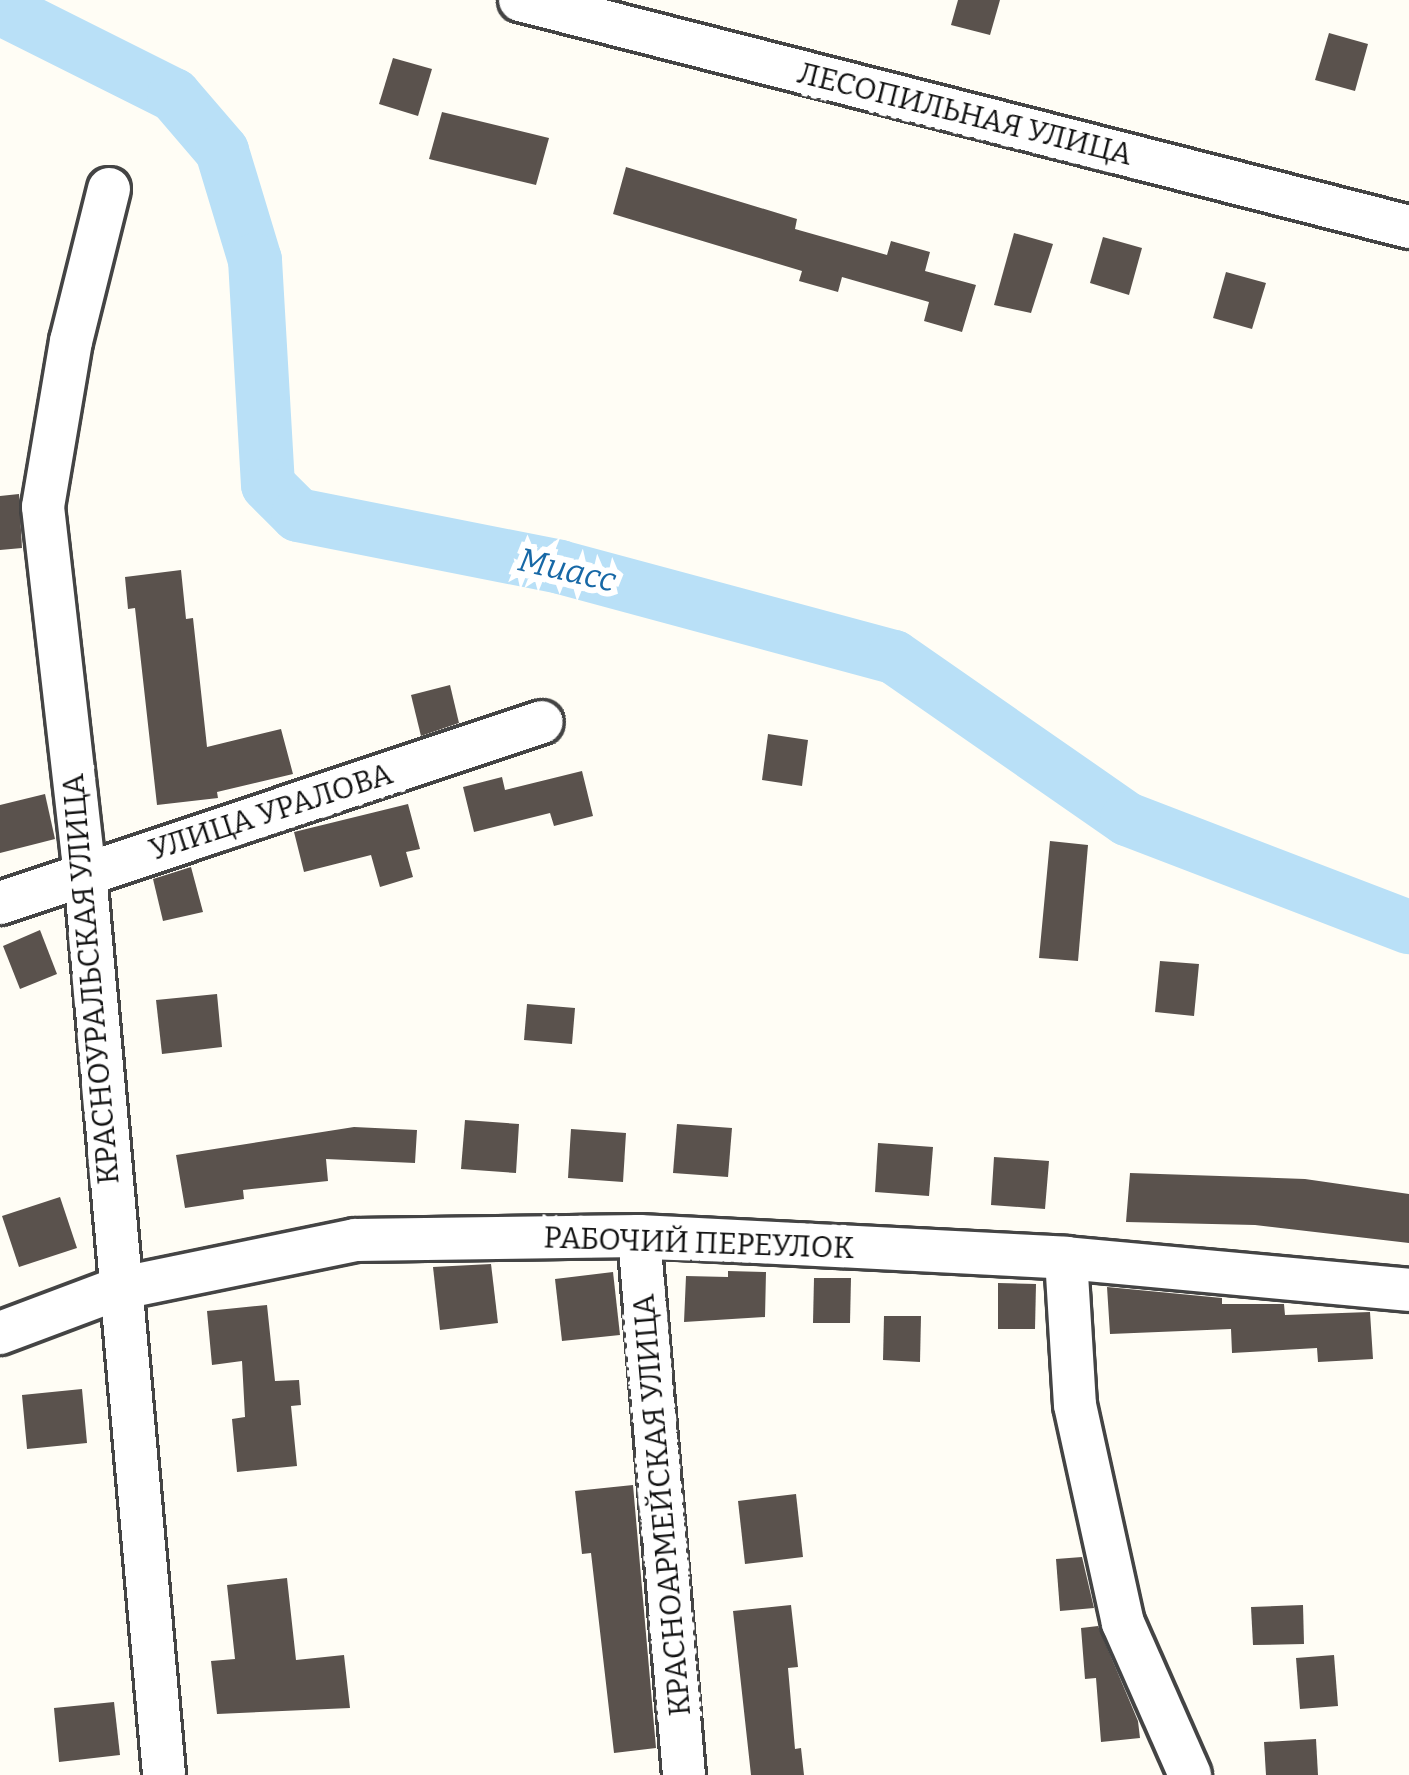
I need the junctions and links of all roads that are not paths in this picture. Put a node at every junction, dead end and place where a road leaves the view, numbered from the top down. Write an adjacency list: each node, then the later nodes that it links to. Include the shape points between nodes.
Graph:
1 (520, 0): 3 (street, ЛЕСОПИЛЬНАЯ УЛИЦА)
2 (109, 189): 5 (street, КРАСНОУРАЛЬСКАЯ УЛИЦА, via 71,341 43,507)
3 (1409, 227)
4 (542, 722): 5 (street, УЛИЦА УРАЛОВА)
5 (85, 874): 6 (street, УЛИЦА УРАЛОВА); 9 (street, КРАСНОУРАЛЬСКАЯ УЛИЦА)
6 (0, 902)
7 (639, 1236): 8 (street, РАБОЧИЙ ПЕРЕУЛОК); 9 (street, РАБОЧИЙ ПЕРЕУЛОК, via 355,1240); 13 (street, КРАСНОАРМЕЙСКАЯ УЛИЦА)
8 (1066, 1258): 10 (street, РАБОЧИЙ ПЕРЕУЛОК); 14 (street, via 1075,1405 1123,1623)
9 (117, 1289): 11 (street, РАБОЧИЙ ПЕРЕУЛОК); 12 (street, КРАСНОУРАЛЬСКАЯ УЛИЦА)
10 (1409, 1290)
11 (0, 1333)
12 (164, 1775)
13 (684, 1775)
14 (1190, 1775)

